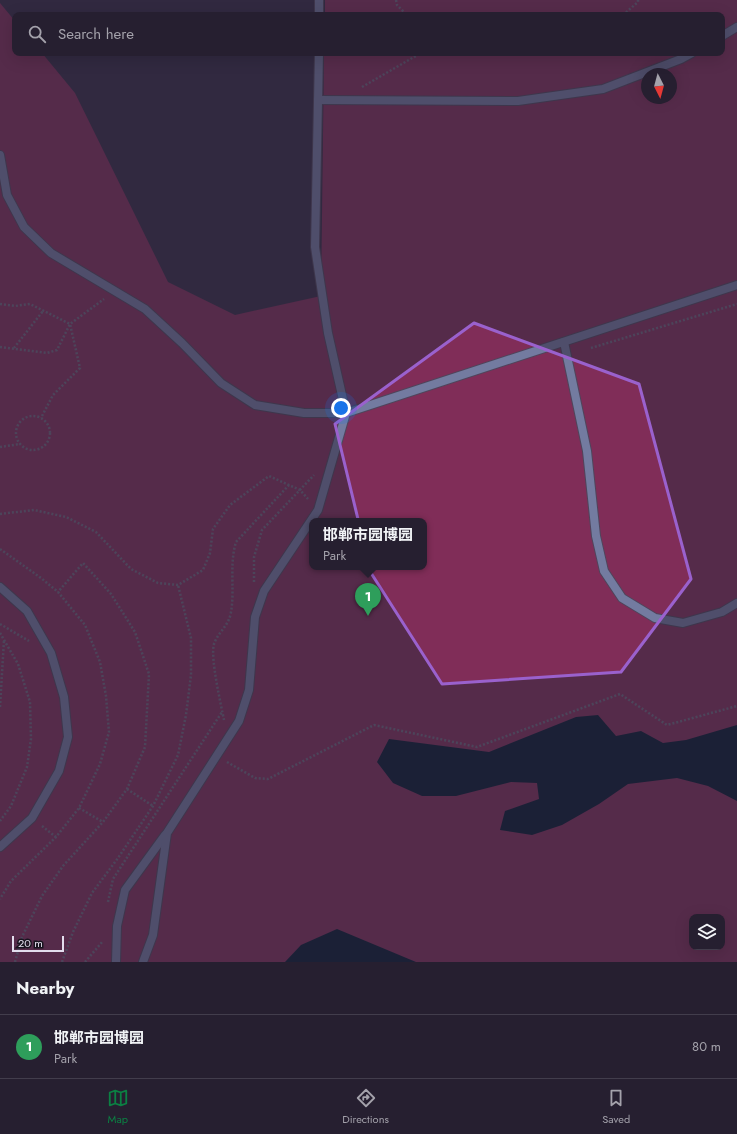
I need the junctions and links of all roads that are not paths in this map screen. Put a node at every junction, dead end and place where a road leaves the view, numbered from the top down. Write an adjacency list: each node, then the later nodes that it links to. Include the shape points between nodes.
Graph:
1 (320, 0): 2 (street)
2 (319, 12)
3 (737, 28): 4 (street)
4 (725, 34)
5 (319, 56): 7 (street)
6 (686, 56): 7 (street, via 603,89 518,101)
7 (318, 100): 11 (street, via 315,247 328,333)
8 (0, 155): 11 (street, via 7,195 24,227 51,253 145,309 221,383 255,405 304,414)
9 (737, 285): 10 (street)
10 (564, 342): 11 (street); 15 (street, via 587,451 596,536 604,571 622,598 655,618 683,623 722,612)
11 (346, 413): 12 (street, via 318,510)
12 (313, 518)
13 (309, 524): 16 (street, via 264,592 257,611 249,690 239,721)
14 (0, 587): 17 (street, via 27,611 51,653 64,696 68,737 59,771 32,818)
15 (737, 603)
16 (167, 833): 18 (street, via 125,890 117,926); 19 (street, via 153,935)
17 (0, 847)
18 (116, 962)
19 (143, 962)

